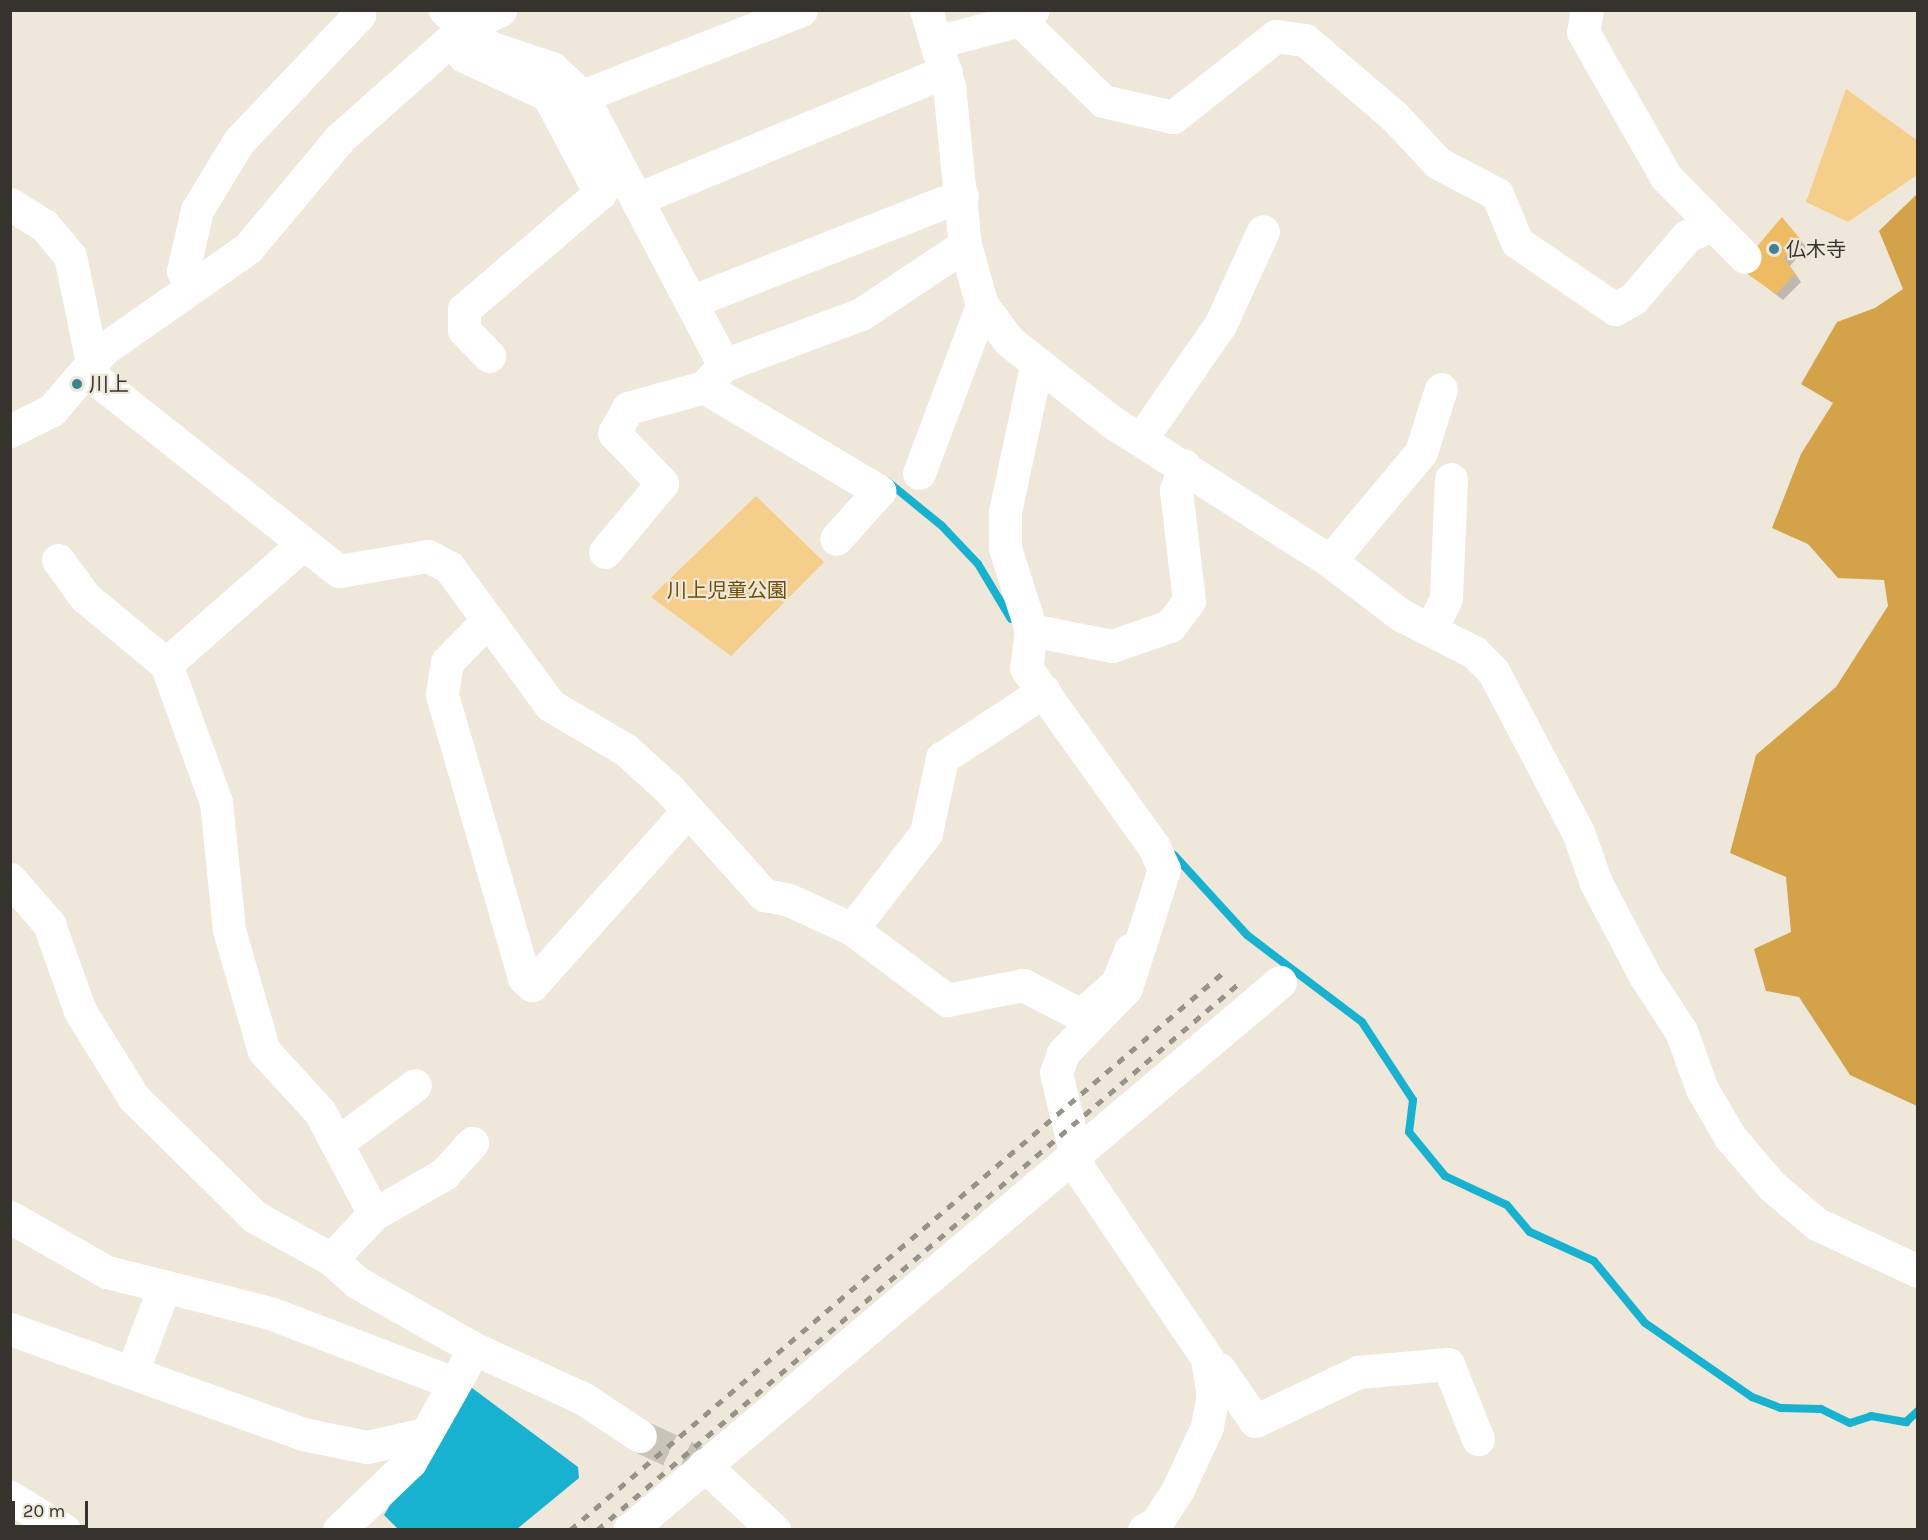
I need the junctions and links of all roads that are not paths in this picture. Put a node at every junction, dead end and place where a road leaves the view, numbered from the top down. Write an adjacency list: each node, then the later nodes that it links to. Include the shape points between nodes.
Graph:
1 (500, 10): 7 (street)
2 (801, 10): 9 (street)
3 (926, 10): 8 (street)
4 (1587, 10): 13 (street, via 1583,32 1666,177)
5 (363, 12): 17 (street, via 239,141 197,210 183,271)
6 (1026, 15): 8 (street); 13 (street, via 1103,101 1173,117 1276,36 1305,39 1395,117 1438,164 1497,194 1517,242 1615,309 1633,299 1687,236)
7 (453, 36): 9 (street, via 552,68); 17 (street, via 340,138 248,248); 20 (street, via 548,95 600,193 464,309 464,330)
8 (941, 57): 10 (street); 11 (street)
9 (582, 96): 11 (street)
10 (962, 195): 15 (street); 18 (street)
11 (637, 199): 18 (street)
12 (10, 204): 22 (street, via 44,225 70,256)
13 (1712, 225): 16 (street)
14 (1263, 231): 26 (street, via 1220,325)
15 (965, 245): 19 (street); 23 (street, via 861,314)
16 (1745, 257)
17 (196, 282): 22 (street)
18 (693, 301): 23 (street)
19 (982, 305): 21 (street); 28 (street)
20 (489, 356)
21 (1036, 366): 26 (street); 37 (street, via 1005,536)
22 (90, 367): 25 (street, via 52,410); 31 (street)
23 (713, 376): 30 (street, via 879,490); 32 (street, via 628,408 614,433 662,483)
24 (1441, 389): 34 (street, via 1421,452)
25 (10, 431)
26 (1141, 439): 27 (street)
27 (1185, 465): 34 (street); 37 (street, via 1176,490 1189,601 1170,626 1112,646)
28 (920, 474)
29 (1450, 479): 36 (street, via 1446,598)
30 (836, 539)
31 (302, 546): 35 (street, via 339,571 428,556 449,567); 38 (street)
32 (605, 552)
33 (58, 560): 38 (street, via 86,597)
34 (1330, 561): 36 (street, via 1401,615)
35 (487, 621): 40 (street, via 550,705 626,750 669,789); 40 (street, via 447,662 442,695 524,978 532,984)
36 (1431, 629): 51 (street, via 1474,652 1493,670 1578,832 1596,883 1644,976 1681,1031 1702,1089 1730,1137 1772,1186 1817,1224)
37 (1030, 645): 39 (street)
38 (166, 664): 46 (street, via 216,802 229,930 264,1051 320,1112)
39 (1044, 691): 42 (street, via 942,758 926,833); 43 (street, via 1154,848 1164,869)
40 (686, 813): 42 (street, via 764,895 789,900)
41 (10, 879): 50 (street, via 49,924 80,1011 134,1098 255,1217)
42 (852, 929): 43 (street, via 947,1000 1023,985 1081,1015 1117,982 1130,950)
43 (1138, 949): 55 (street, via 1126,988 1063,1053 1056,1073 1079,1169)
44 (1280, 982): 61 (street)
45 (415, 1085): 46 (street)
46 (338, 1143): 48 (street)
47 (472, 1143): 48 (street, via 444,1174)
48 (374, 1214): 50 (street)
49 (10, 1218): 52 (street, via 107,1272)
50 (331, 1259): 54 (street, via 358,1283)
51 (1917, 1271)
52 (163, 1290): 56 (street); 57 (street, via 270,1313)
53 (10, 1329): 56 (street)
54 (477, 1350): 57 (street); 59 (street, via 584,1399)
55 (1208, 1366): 60 (street, via 1219,1369 1255,1421 1358,1372 1448,1364); 67 (street, via 1213,1395 1207,1426 1177,1491 1156,1523)
56 (132, 1372): 58 (street, via 314,1436 368,1447)
57 (451, 1382): 58 (street)
58 (424, 1434): 64 (street, via 410,1461)
59 (640, 1436)
60 (1478, 1439)
61 (704, 1465): 65 (street); 66 (street)
62 (10, 1497): 63 (street)
63 (64, 1530)
64 (339, 1530)
65 (629, 1530)
66 (774, 1530)
67 (1144, 1530)

